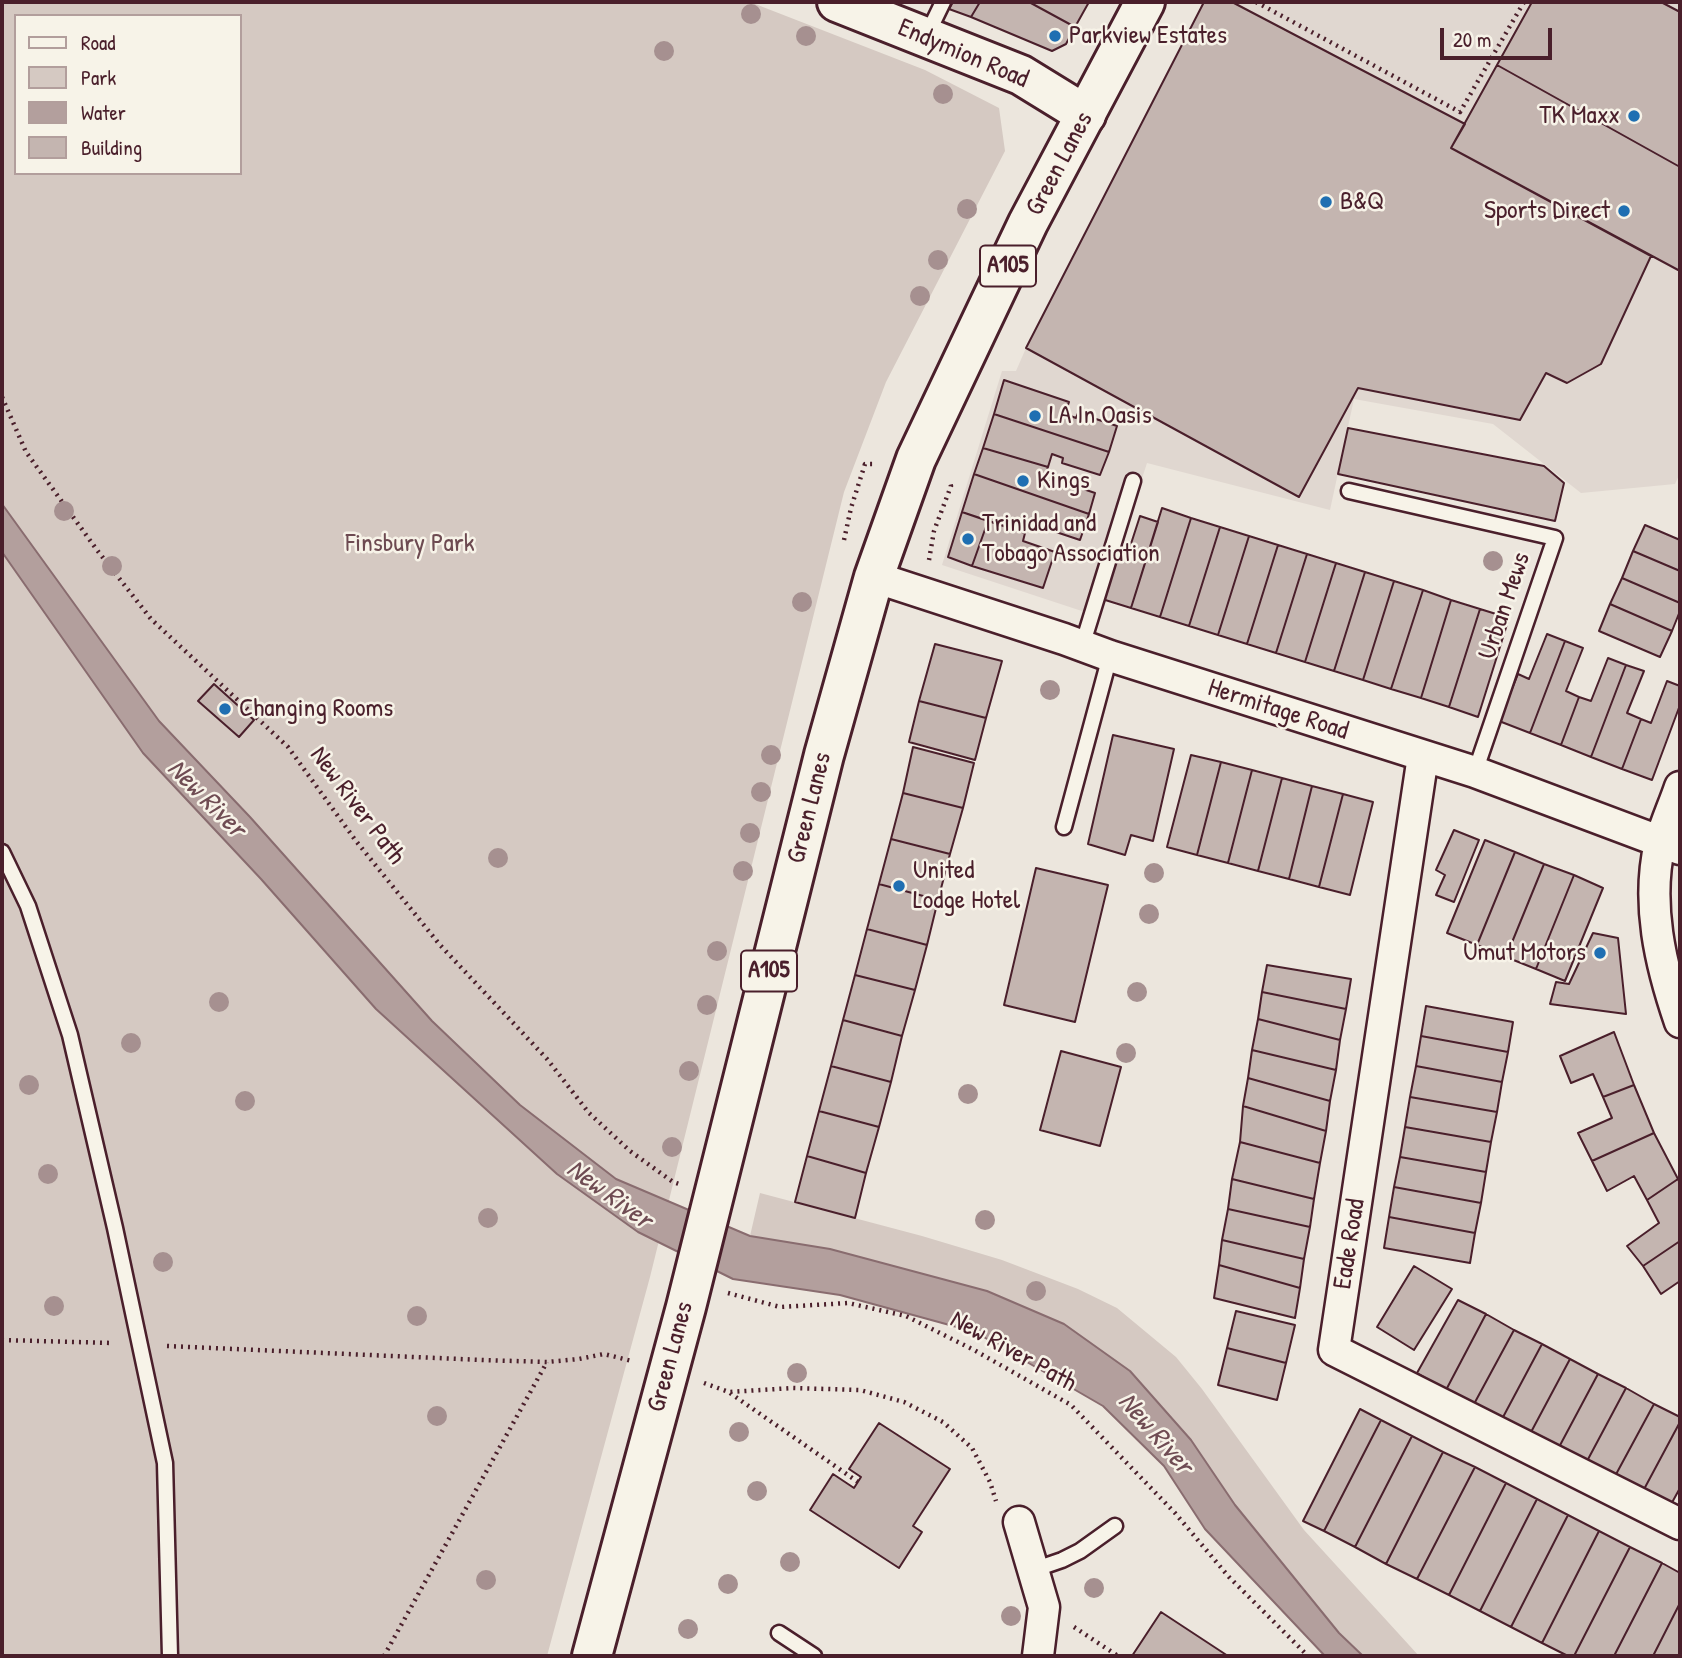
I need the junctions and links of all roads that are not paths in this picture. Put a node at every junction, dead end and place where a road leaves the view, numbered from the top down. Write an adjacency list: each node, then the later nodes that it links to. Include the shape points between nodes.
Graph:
1 (837, 2): 4 (main road, Endymion Road)
2 (943, 2): 4 (lane)
3 (1146, 2): 5 (main road, Green Lanes / A105)
4 (926, 37): 5 (main road, Endymion Road, via 1021,75)
5 (1086, 115): 8 (main road, Green Lanes / A105, via 1028,223 916,459)
6 (1133, 481): 9 (lane)
7 (1349, 491): 12 (lane, Urban Mews, via 1555,538)
8 (874, 577): 9 (street, Hermitage Road); 24 (main road, Green Lanes / A105, via 821,765 710,1211)
9 (1082, 646): 10 (street, Hermitage Road)
10 (1110, 656): 11 (street, Hermitage Road); 14 (lane)
11 (1423, 756): 12 (street, Hermitage Road); 19 (street, Eade Road, via 1334,1350)
12 (1475, 772): 15 (street, Hermitage Road)
13 (1680, 787): 15 (street)
14 (1064, 827)
15 (1670, 846): 17 (street, via 1654,898 1657,943)
16 (2, 852): 23 (lane, via 28,905 70,1035 165,1462)
17 (1680, 1022)
18 (1019, 1522): 21 (street)
19 (1680, 1524)
20 (1115, 1526): 21 (lane, via 1080,1551)
21 (1033, 1570): 26 (street, via 1044,1607)
22 (779, 1633): 25 (lane)
23 (170, 1656)
24 (592, 1656)
25 (814, 1656)
26 (1038, 1656)

